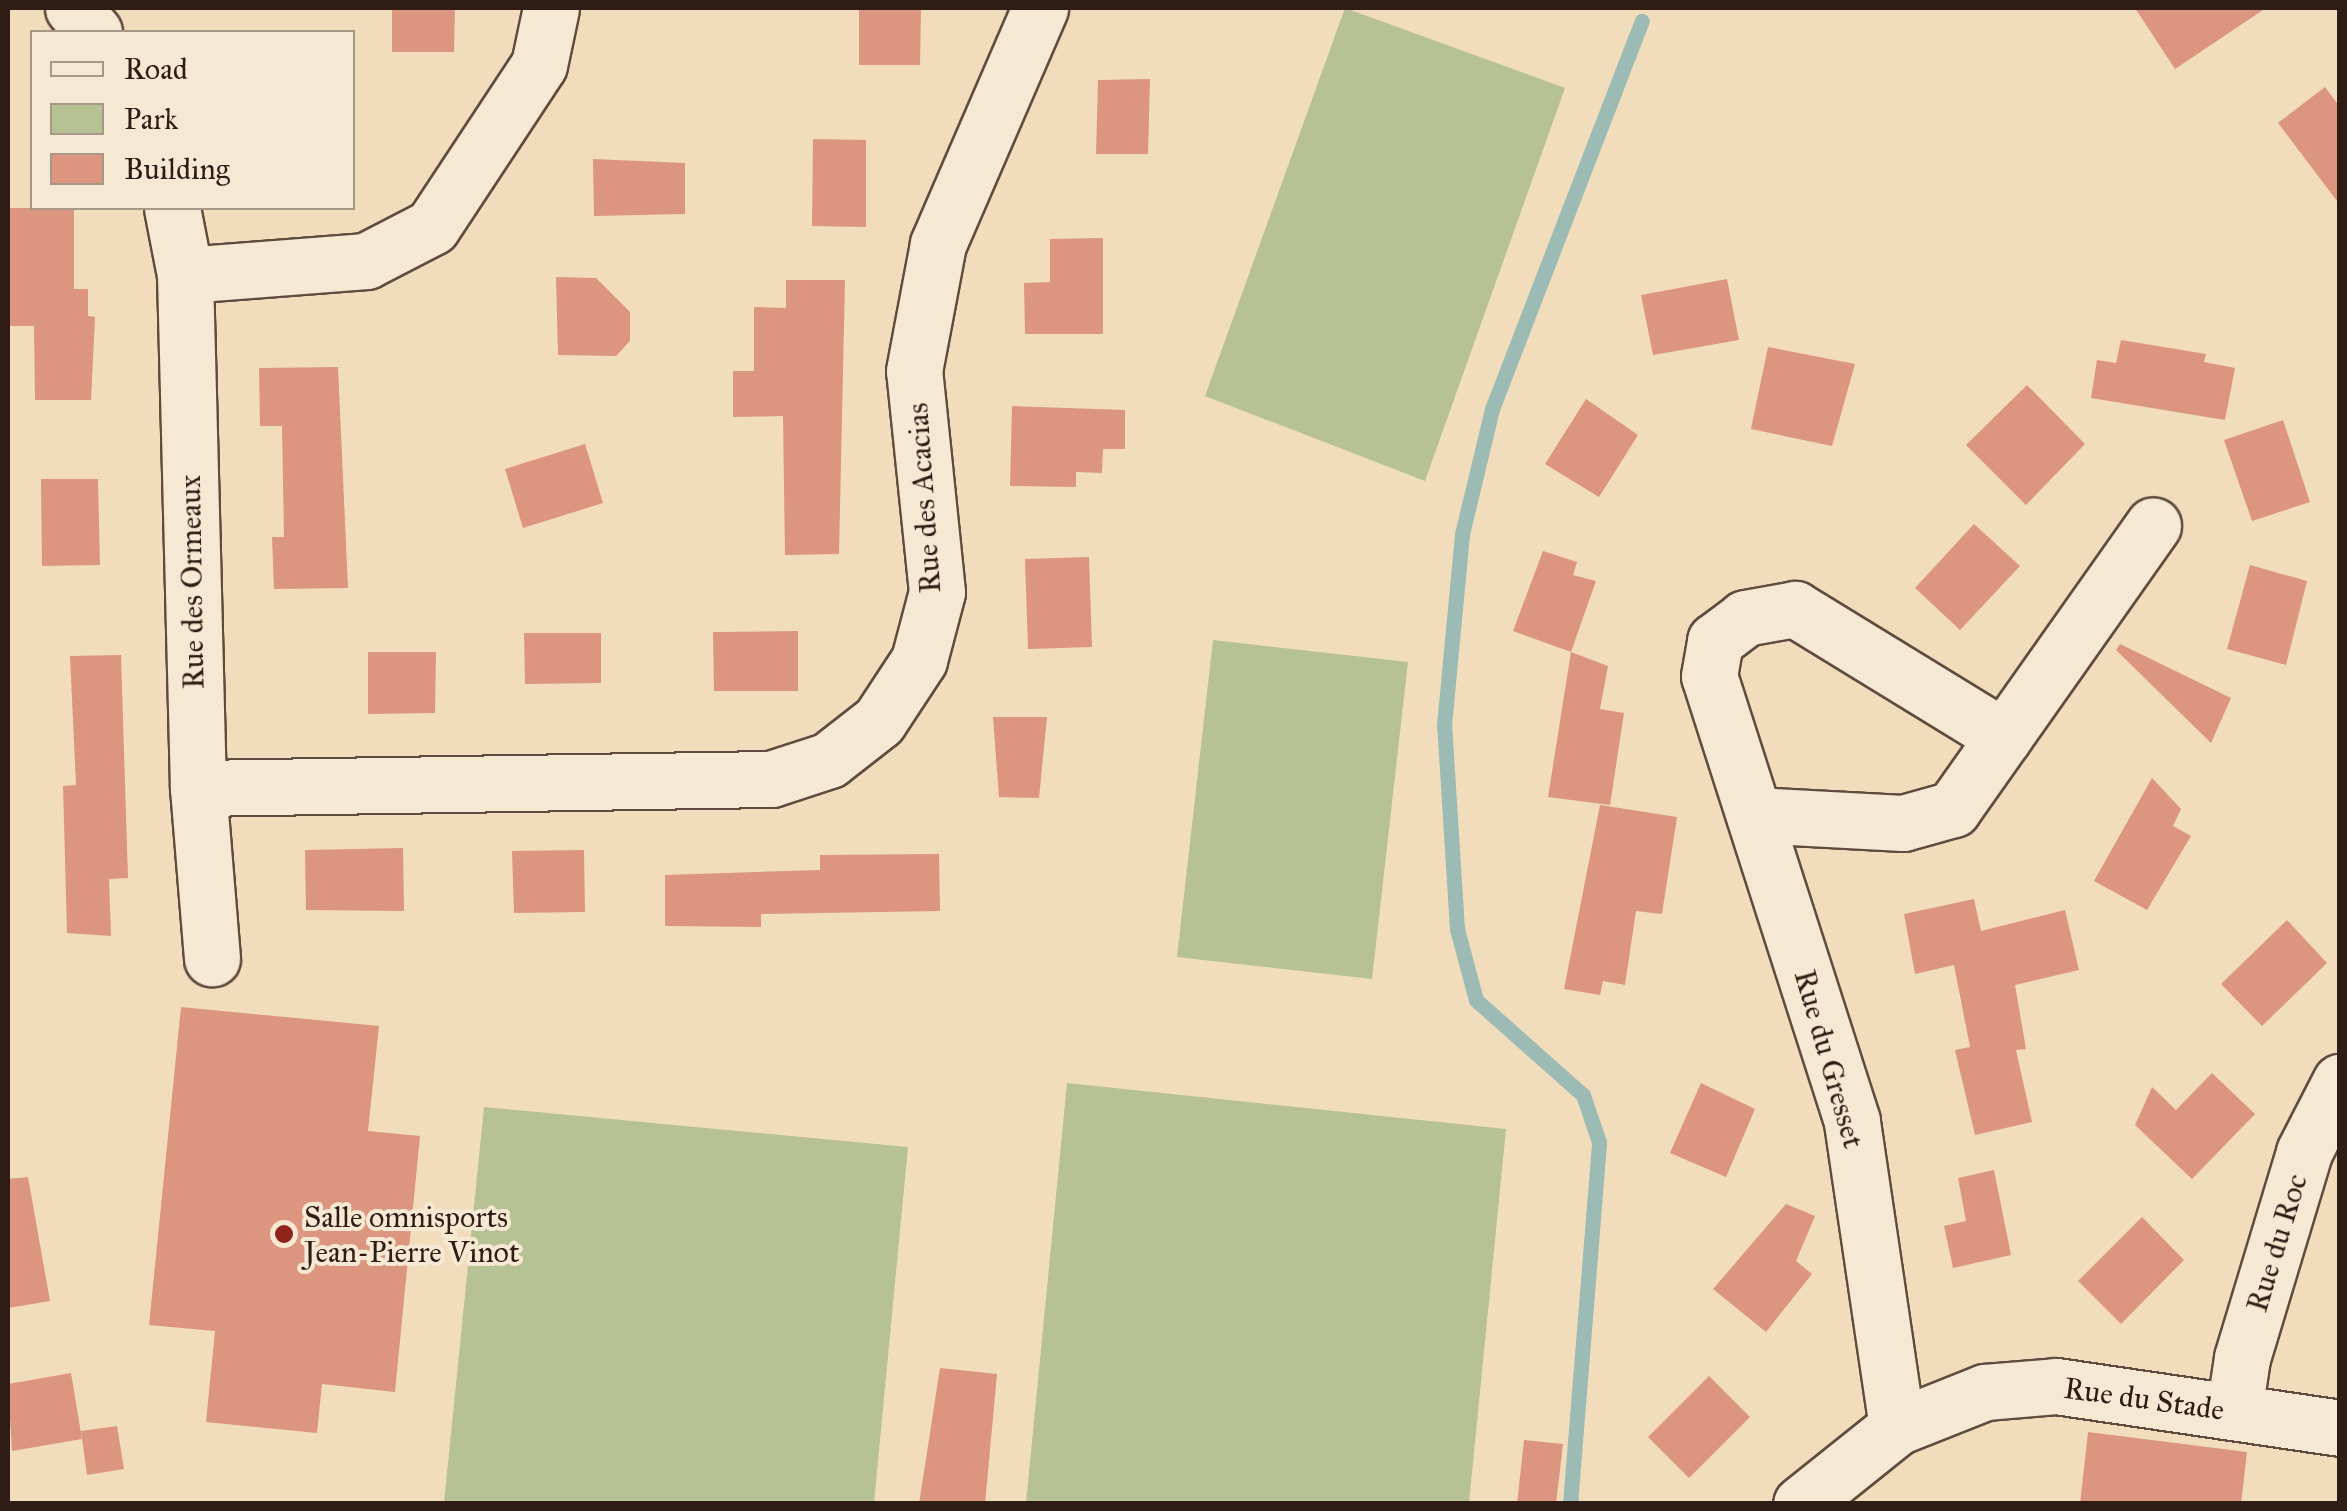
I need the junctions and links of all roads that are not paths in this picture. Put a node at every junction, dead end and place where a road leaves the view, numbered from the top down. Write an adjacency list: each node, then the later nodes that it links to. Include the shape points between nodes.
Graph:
1 (73, 8): 4 (street)
2 (551, 8): 6 (street, via 539,65 432,227 366,261)
3 (1040, 8): 9 (street, Rue des Acacias, via 938,244 914,371 937,592 919,660 879,721 828,760 771,779)
4 (92, 30)
5 (172, 210): 6 (street, Rue des Ormeaux)
6 (185, 275): 9 (street, Rue des Ormeaux)
7 (2153, 525): 8 (street)
8 (2004, 737): 10 (street, via 1953,809 1903,823); 10 (street, Rue du Gresset, via 1795,609 1744,618 1715,641 1709,676)
9 (198, 788): 11 (street, Rue des Ormeaux)
10 (1754, 815): 14 (street, Rue du Gresset, via 1852,1120)
11 (212, 958)
12 (2340, 1082): 13 (street, Rue du Roc, via 2304,1152 2242,1358)
13 (2234, 1411): 14 (street, Rue du Stade, via 2056,1386 1985,1392); 15 (street, Rue du Stade)
14 (1897, 1427): 16 (street, Rue du Stade)
15 (2340, 1428)
16 (1801, 1504)

